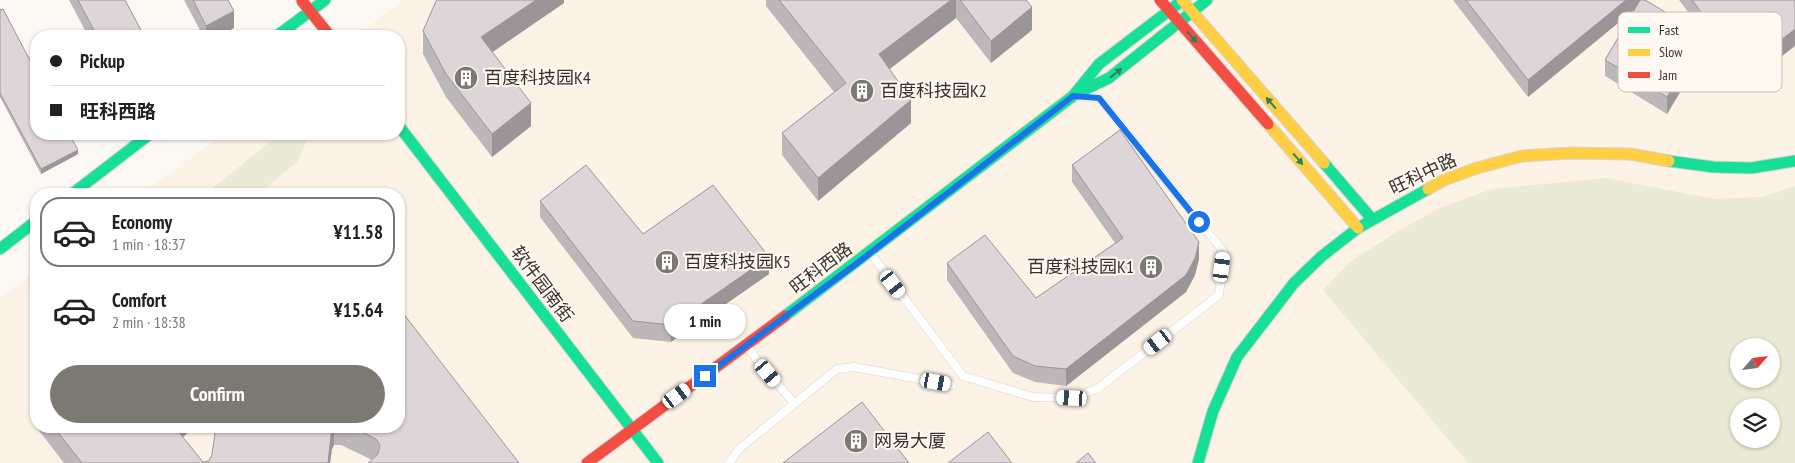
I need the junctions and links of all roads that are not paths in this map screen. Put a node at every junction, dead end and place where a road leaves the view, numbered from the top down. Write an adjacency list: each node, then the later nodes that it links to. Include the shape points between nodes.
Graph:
1 (302, 0): 6 (street)
2 (325, 0): 6 (street)
3 (1160, 0): 7 (street)
4 (1182, 0): 7 (street); 8 (street)
5 (1207, 0): 8 (street)
6 (310, 10): 10 (street); 11 (street)
7 (1169, 10): 9 (street); 12 (street, via 1100,64)
8 (1192, 12): 9 (street); 17 (street, one-way to 8)
9 (1179, 22): 12 (street, one-way to 9, via 1109,78); 19 (street, one-way to 19)
10 (285, 30)
11 (325, 30)
12 (1073, 96): 21 (street, 旺科西路); 21 (lane, via 1099,98 1224,252 1219,296 1097,389 1072,398 1032,397 963,376)
13 (405, 134): 25 (street, 软件园南街)
14 (142, 140): 16 (street)
15 (1795, 162): 17 (street, 旺科中路, via 1751,168 1713,167 1630,154 1522,156 1444,180)
16 (80, 188)
17 (1372, 219): 19 (street, 旺科中路)
18 (30, 226): 20 (street)
19 (1358, 228): 29 (street, 旺科中路, via 1294,283 1236,358 1213,411)
20 (0, 249)
21 (870, 253): 22 (street, 旺科西路)
22 (747, 346): 24 (lane); 25 (street, 旺科西路)
23 (952, 385): 24 (lane, via 854,367 837,368)
24 (794, 404): 28 (lane, via 739,448)
25 (632, 430): 26 (street, 旺科西路); 27 (street, 软件园南街)
26 (587, 463)
27 (658, 463)
28 (729, 463)
29 (1198, 463)

